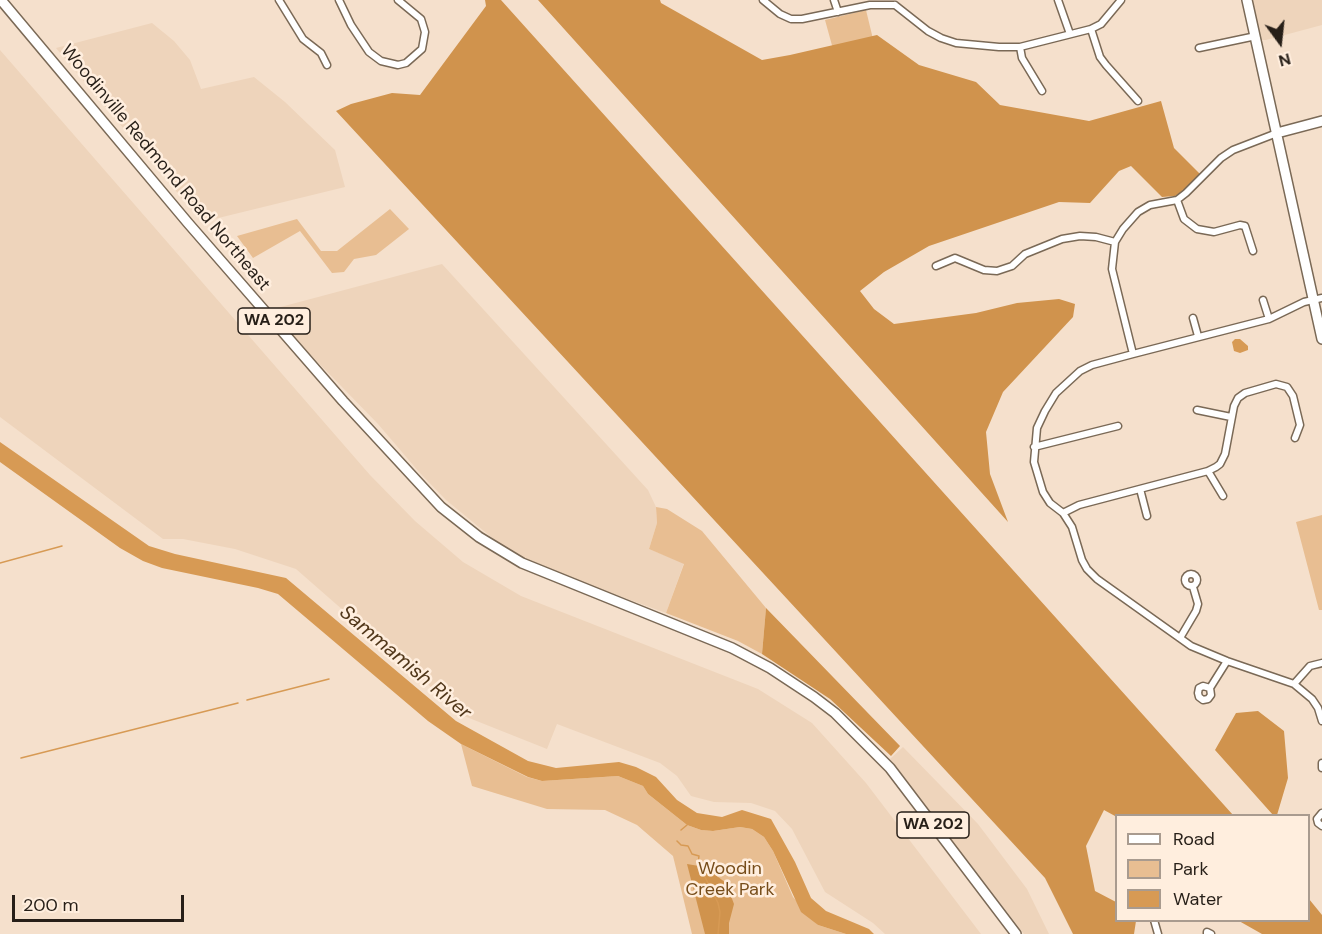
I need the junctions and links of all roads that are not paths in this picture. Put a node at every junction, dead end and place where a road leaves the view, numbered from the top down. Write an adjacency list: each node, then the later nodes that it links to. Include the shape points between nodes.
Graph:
1 (2, 0): 54 (main road, Woodinville Redmond Road Northeast / WA 202, via 188,223 441,507 479,537 522,563 732,648 814,697 890,768)
2 (279, 0): 17 (street, via 303,39 321,53)
3 (339, 0): 4 (street, via 369,52 387,64 398,65 422,49 425,32 421,19)
4 (398, 0)
5 (763, 0): 11 (street, via 791,19)
6 (834, 0): 11 (street)
7 (1058, 0): 13 (street)
8 (1121, 0): 12 (street, via 1101,24)
9 (1247, 0): 14 (main road)
10 (896, 3): 11 (street); 15 (street, via 941,38 978,46)
11 (838, 12)
12 (1091, 29): 13 (street); 19 (street, via 1100,57)
13 (1070, 34): 15 (street)
14 (1256, 36): 16 (street); 21 (main road)
15 (1020, 46): 18 (street, via 1022,58)
16 (1199, 48)
17 (327, 65)
18 (1042, 91)
19 (1138, 102)
20 (1322, 121): 21 (main road)
21 (1277, 133): 22 (street, via 1221,158); 26 (main road)
22 (1177, 200): 23 (street, via 1138,212); 24 (street, via 1184,219 1197,229 1214,232 1245,226)
23 (1116, 242): 25 (street, via 1080,236 1062,239 997,271 955,258); 32 (street, via 1112,263 1115,286)
24 (1252, 251)
25 (936, 266)
26 (1318, 299): 29 (street); 31 (main road)
27 (1263, 300): 29 (street)
28 (1193, 318): 30 (street)
29 (1269, 319): 30 (street)
30 (1198, 336): 32 (street)
31 (1322, 339)
32 (1133, 354): 37 (street, via 1092,365 1074,376 1056,393 1037,428)
33 (1197, 410): 34 (street)
34 (1231, 417): 36 (street, via 1238,398 1245,393 1276,384 1287,387 1300,425); 38 (street, via 1222,460)
35 (1118, 426): 37 (street)
36 (1295, 438)
37 (1034, 447): 41 (street, via 1035,468 1043,492)
38 (1208, 471): 39 (street); 40 (street)
39 (1140, 489): 41 (street); 42 (street)
40 (1223, 496)
41 (1063, 513): 44 (street, via 1087,569)
42 (1148, 516)
43 (1193, 586): 44 (street, via 1198,604)
44 (1180, 638): 45 (street)
45 (1227, 661): 47 (street); 48 (street)
46 (1322, 663): 47 (street, via 1310,666)
47 (1294, 684): 49 (street, via 1312,699)
48 (1210, 688)
49 (1322, 721)
50 (1322, 763): 51 (street)
51 (1322, 768)
52 (1322, 813): 53 (street, via 1317,819)
53 (1322, 826)
54 (1016, 934)

